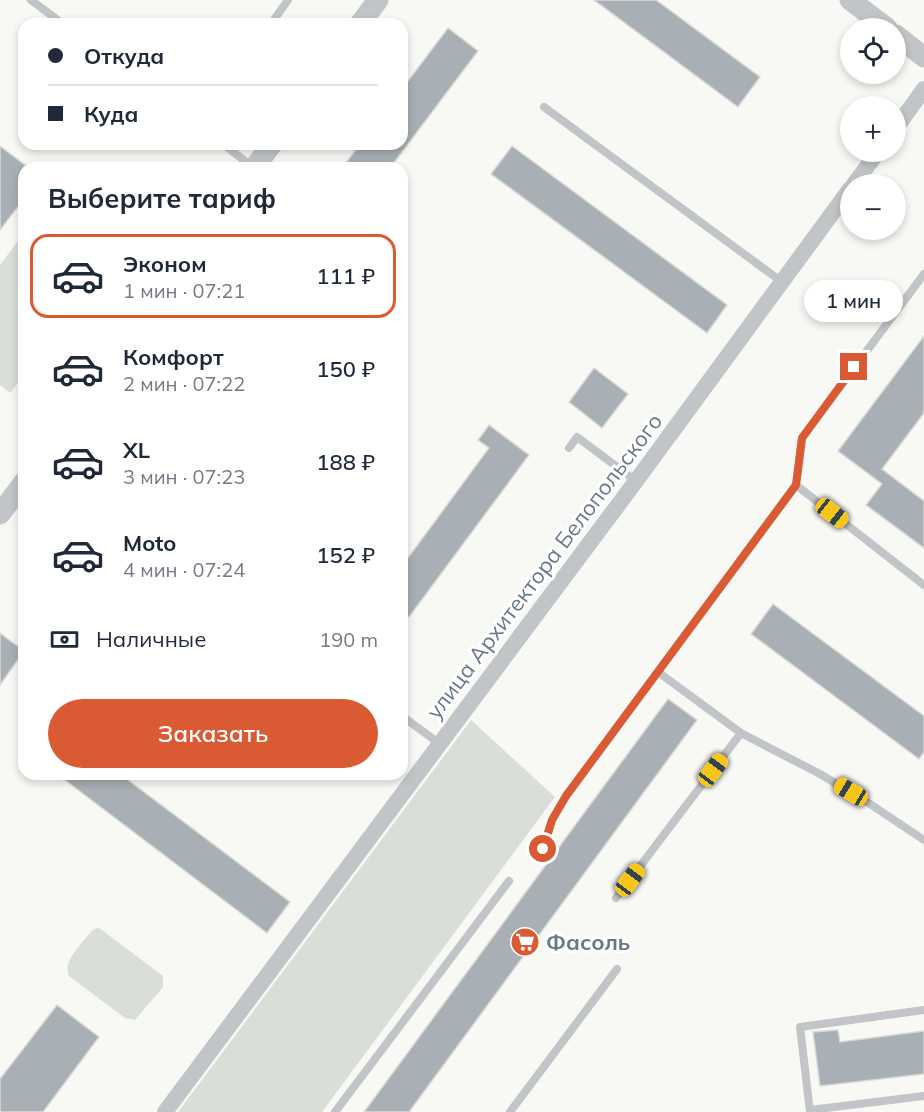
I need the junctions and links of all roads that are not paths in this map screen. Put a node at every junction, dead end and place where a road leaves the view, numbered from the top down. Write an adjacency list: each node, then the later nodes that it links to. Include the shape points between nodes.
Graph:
1 (31, 0): 5 (lane)
2 (288, 0): 6 (lane)
3 (378, 0): 7 (street)
4 (850, 0): 8 (street)
5 (55, 18)
6 (275, 18)
7 (364, 18)
8 (874, 18)
9 (906, 43): 10 (street)
10 (924, 57)
11 (924, 89): 13 (street)
12 (544, 107): 18 (lane)
13 (906, 114)
14 (231, 150): 15 (lane)
15 (246, 162)
16 (840, 203): 18 (street, улица Архитектора Белопольского)
17 (923, 278): 21 (lane, via 802,438)
18 (782, 282): 20 (street, улица Архитектора Белопольского)
19 (569, 448): 20 (lane, via 577,436)
20 (636, 481): 28 (street, улица Архитектора Белопольского)
21 (796, 485): 24 (lane); 25 (lane)
22 (18, 490): 23 (street)
23 (0, 514)
24 (923, 583)
25 (658, 672): 27 (lane); 30 (lane, via 566,796 552,820)
26 (408, 720): 28 (lane)
27 (741, 733): 29 (lane, via 820,774); 32 (lane)
28 (440, 744): 37 (street, улица Архитектора Белопольского)
29 (924, 840)
30 (543, 849)
31 (509, 881): 38 (lane)
32 (616, 898)
33 (617, 969): 39 (lane)
34 (924, 1010): 36 (lane, via 800,1027)
35 (924, 1096): 36 (lane)
36 (810, 1111)
37 (165, 1112)
38 (335, 1112)
39 (510, 1112)

